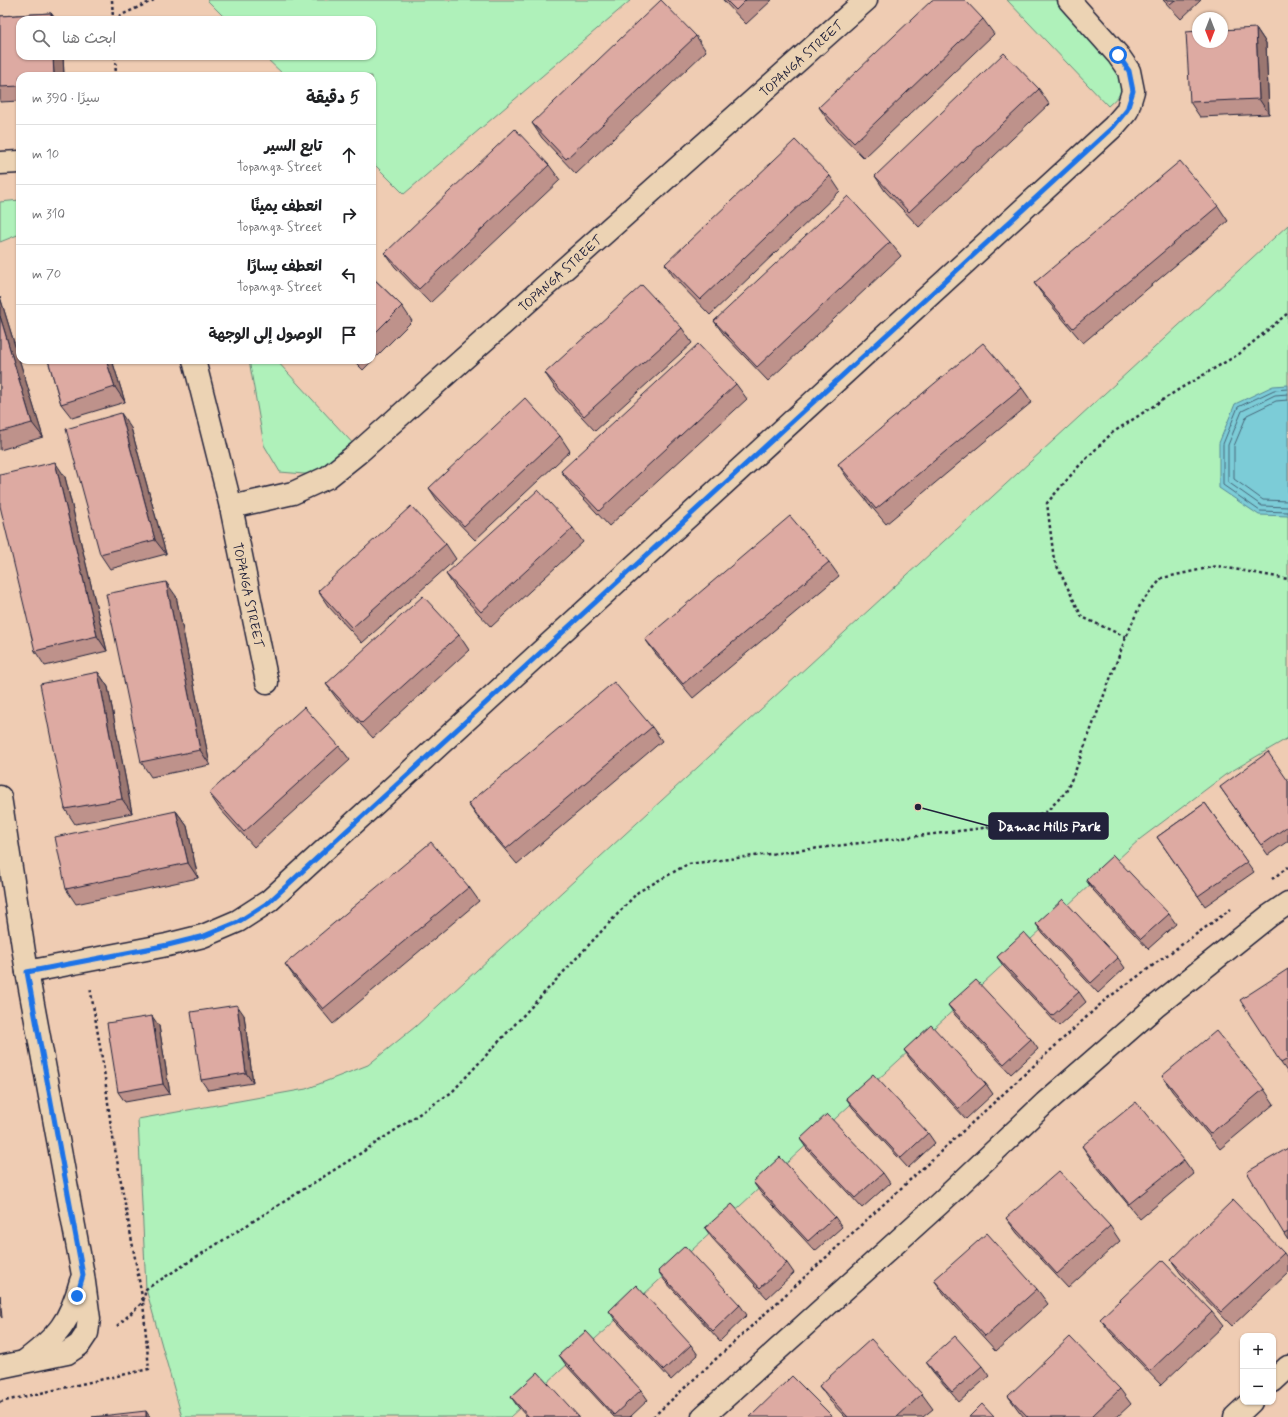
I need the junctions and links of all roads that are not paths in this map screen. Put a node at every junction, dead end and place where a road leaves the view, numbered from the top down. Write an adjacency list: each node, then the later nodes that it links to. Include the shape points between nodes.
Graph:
1 (866, 0): 6 (street, TOPANGA STREET, via 328,477 293,493)
2 (1069, 0): 10 (street, via 1129,71 1133,91 1127,110 1114,126 269,902 238,922 204,936)
3 (16, 162): 4 (street)
4 (0, 163)
5 (195, 364): 6 (street, TOPANGA STREET)
6 (231, 507): 7 (street, TOPANGA STREET)
7 (268, 682)
8 (0, 797): 10 (street)
9 (1288, 903): 15 (street, via 1155,1007 1051,1098 940,1203)
10 (27, 972): 11 (street, via 83,1275 72,1310 65,1324 53,1338 22,1363)
11 (0, 1367)
12 (1288, 1367): 13 (street)
13 (1276, 1378)
14 (1248, 1405): 16 (street)
15 (703, 1417)
16 (1235, 1417)

